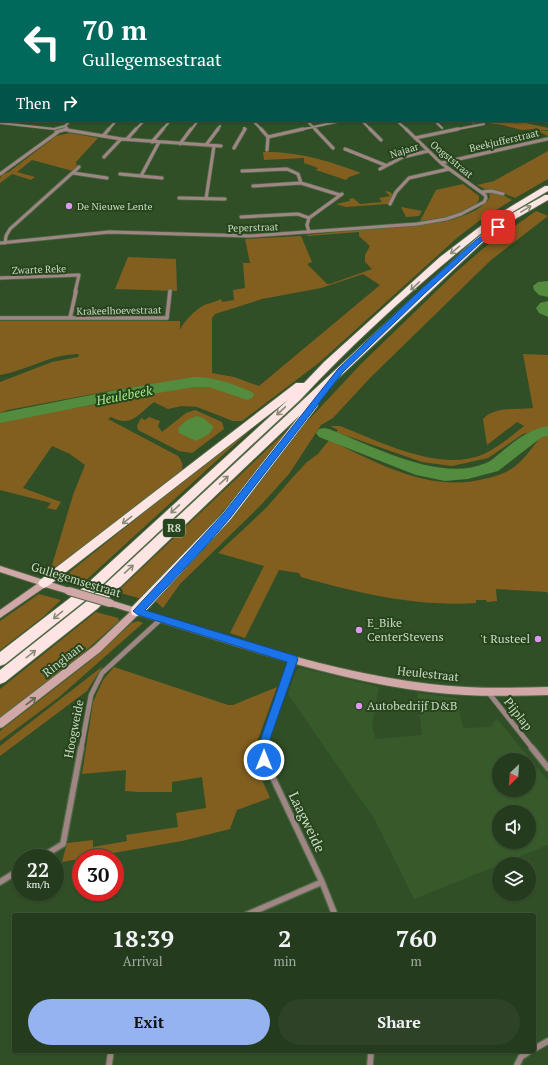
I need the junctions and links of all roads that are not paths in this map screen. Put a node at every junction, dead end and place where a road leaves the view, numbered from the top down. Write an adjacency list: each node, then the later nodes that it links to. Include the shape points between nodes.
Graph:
1 (69, 122): 14 (street)
2 (115, 122): 22 (street)
3 (143, 122): 27 (street)
4 (169, 122): 29 (street)
5 (197, 122): 31 (street)
6 (254, 122): 23 (street)
7 (308, 122): 18 (street)
8 (337, 122): 18 (street)
9 (363, 122): 28 (street)
10 (397, 122): 24 (street, Oogststraat)
11 (436, 122): 19 (street)
12 (0, 123): 16 (street)
13 (484, 124): 24 (street)
14 (64, 126): 16 (street); 20 (street)
15 (220, 126): 32 (street)
16 (54, 128): 21 (street)
17 (244, 128): 35 (street)
18 (314, 128): 23 (street); 36 (street)
19 (442, 128)
20 (67, 130): 21 (street); 22 (street)
21 (58, 132): 48 (street)
22 (103, 136): 26 (street)
23 (268, 137): 37 (street)
24 (415, 138): 39 (street, Oogststraat)
25 (547, 138): 41 (street, Beekjufferstraat)
26 (121, 139): 27 (street); 40 (street)
27 (127, 139): 29 (street)
28 (381, 140)
29 (152, 142): 30 (street)
30 (159, 142): 31 (street); 50 (street)
31 (180, 144): 32 (street)
32 (206, 145): 33 (street)
33 (214, 146): 34 (street); 62 (street)
34 (221, 146)
35 (234, 148)
36 (333, 148)
37 (267, 150)
38 (345, 150): 42 (street, Najaar)
39 (428, 151): 41 (street, Oogststraat); 42 (street, Najaar, via 403,157)
40 (104, 157)
41 (441, 163): 45 (street, Oogststraat)
42 (385, 165): 44 (street, Najaar)
43 (79, 167): 47 (street)
44 (380, 169)
45 (449, 169): 57 (street, Oogststraat); 64 (street, via 409,178 396,192)
46 (242, 171): 53 (street, via 287,169 298,174)
47 (73, 173): 51 (street); 69 (street, via 10,229)
48 (0, 174)
49 (120, 174): 50 (street)
50 (141, 176): 52 (street)
51 (107, 178)
52 (162, 178)
53 (301, 183): 55 (street); 66 (street, via 341,194)
54 (548, 183): 59 (highway)
55 (253, 186)
56 (548, 188): 59 (highway, R8)
57 (480, 192): 58 (street, Oogststraat); 67 (street, Peperstraat, via 486,198 484,202 446,219 417,224)
58 (504, 194)
59 (532, 195): 75 (highway, R8, one-way to 75, via 467,239)
60 (548, 197): 76 (highway, R8, one-way to 60, via 479,241 507,220)
61 (179, 198): 62 (street)
62 (206, 199): 63 (street)
63 (225, 199)
64 (390, 204)
65 (242, 217): 66 (street, via 298,214)
66 (309, 218): 67 (street)
67 (309, 232): 69 (street, Peperstraat, via 222,237 109,232)
68 (0, 243): 69 (street, Peperstraat)
69 (5, 243)
70 (79, 275): 71 (street, Zwarte Reke); 74 (street, Krakeelhoevestraat)
71 (0, 278)
72 (170, 291): 74 (street, Krakeelhoevestraat, via 167,318)
73 (0, 318): 74 (street, Krakeelhoevestraat)
74 (70, 318)
75 (328, 364): 78 (highway, R8, one-way to 78); 83 (highway, R8, one-way to 83, via 296,398 82,595)
76 (341, 370): 79 (highway, R8, via 227,516); 85 (highway, R8, one-way to 76, via 92,605)
77 (0, 568): 78 (street, Gullegemsestraat)
78 (44, 583): 79 (street, Gullegemsestraat, bridge); 80 (street)
79 (138, 611): 81 (street, Gullegemsestraat); 88 (street, Ringlaan, one-way to 79, via 97,649)
80 (0, 615)
81 (161, 618): 82 (street, Gullegemsestraat); 90 (street, Hoogweide, via 102,673 91,695 63,844)
82 (293, 659): 84 (street, Gullegemsestraat); 93 (street, Laagweide, via 262,750 264,760)
83 (0, 660)
84 (307, 663): 86 (street, Heulestraat, via 337,672 416,687)
85 (0, 678)
86 (488, 691): 87 (street, Heulestraat); 89 (street, Pijplap)
87 (548, 691)
88 (0, 724)
89 (548, 768)
90 (55, 849)
91 (12, 875): 92 (street)
92 (0, 882)
93 (322, 882): 94 (street); 95 (street, Laagweide)
94 (251, 913)
95 (334, 913)
96 (548, 1041): 97 (street)
97 (536, 1048)
98 (111, 1053): 101 (street)
99 (371, 1053): 102 (street)
100 (527, 1053): 103 (street, via 521,1057)
101 (110, 1065)
102 (370, 1065)
103 (518, 1065)

